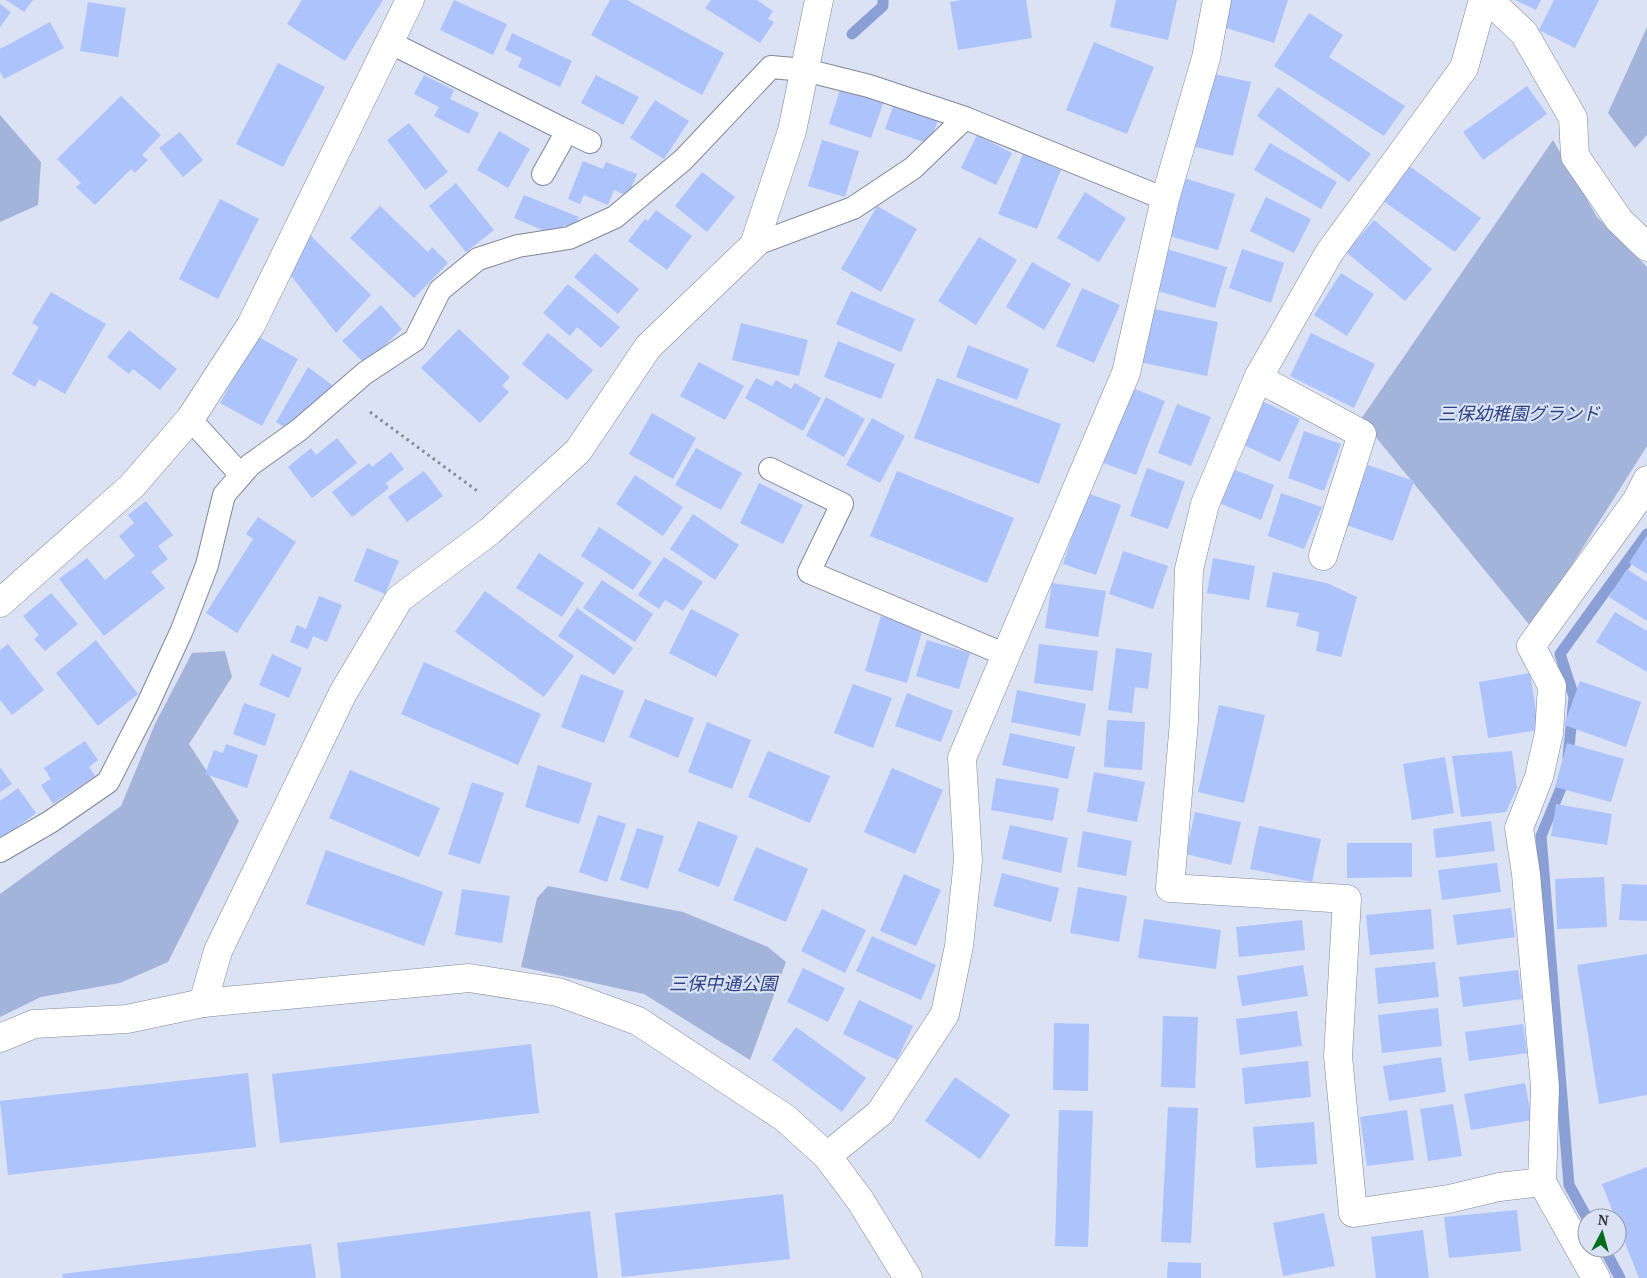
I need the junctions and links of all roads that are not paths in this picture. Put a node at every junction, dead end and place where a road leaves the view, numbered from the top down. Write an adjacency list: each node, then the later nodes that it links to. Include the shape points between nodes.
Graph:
1 (410, 0): 6 (street)
2 (819, 0): 7 (street)
3 (1216, 0): 12 (street, via 1206,58)
4 (1483, 0): 15 (street, via 1464,68 1329,253)
5 (1489, 0): 14 (street, via 1524,33 1573,118 1575,156 1619,220)
6 (389, 42): 9 (lane); 16 (street, via 251,324)
7 (805, 70): 8 (lane, via 870,86); 13 (street, via 792,131); 18 (lane, via 771,67 683,160 615,217 569,238 518,246 478,259 440,290 414,340 365,373)
8 (965, 118): 12 (lane); 13 (lane, via 913,168 853,208)
9 (567, 131): 10 (lane); 11 (lane)
10 (590, 142)
11 (543, 174)
12 (1165, 200): 22 (street, via 1126,373)
13 (754, 245): 24 (street, via 648,346 578,451 490,531 399,599 339,702 218,951)
14 (1647, 247)
15 (1258, 378): 20 (street, via 1362,434); 27 (street, via 1205,504 1189,569 1184,721 1170,888 1347,899 1338,1056 1354,1213)
16 (190, 420): 18 (lane); 21 (street, via 132,486)
17 (770, 469): 22 (lane, via 842,504 809,572)
18 (241, 475): 23 (lane, via 224,495 208,565 182,630 108,782)
19 (1647, 480): 27 (street, via 1637,500 1531,646 1552,686 1549,733 1539,777 1519,828 1545,1087)
20 (1323, 556)
21 (0, 603)
22 (1006, 655): 26 (street, via 962,758 968,860 959,946 945,1014 880,1113)
23 (0, 851)
24 (203, 1003): 25 (street, via 127,1019 34,1024); 26 (street, via 469,978 558,992 638,1020 785,1118)
25 (0, 1038)
26 (827, 1156): 28 (street, via 860,1200)
27 (1542, 1182): 29 (street)
28 (908, 1278)
29 (1596, 1278)

